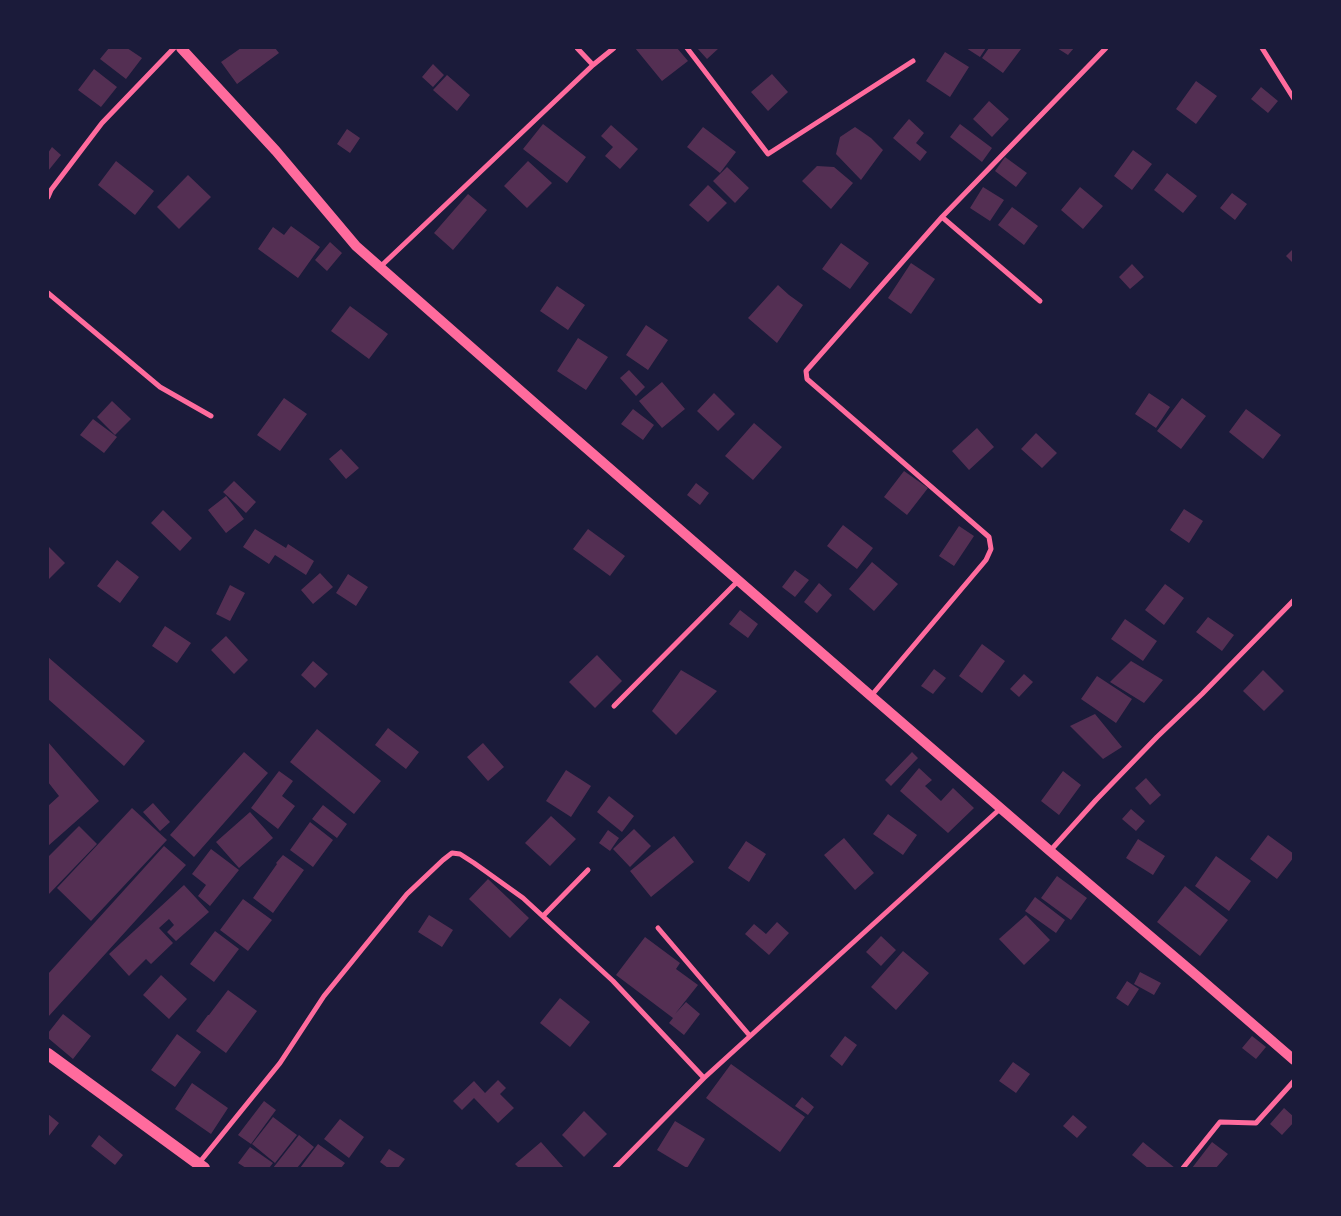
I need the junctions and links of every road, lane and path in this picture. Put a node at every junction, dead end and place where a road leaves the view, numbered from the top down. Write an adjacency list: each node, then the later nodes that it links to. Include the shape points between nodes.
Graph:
1 (174, 48): 11 (street, via 102,124)
2 (181, 48): 14 (main road, via 276,151 356,246)
3 (578, 48): 9 (street)
4 (614, 48): 9 (street)
5 (687, 48): 8 (street, via 768,154)
6 (1106, 48): 13 (street)
7 (1262, 48): 10 (street)
8 (914, 60)
9 (593, 65): 14 (street)
10 (1294, 99)
11 (49, 189): 12 (street)
12 (48, 197)
13 (942, 217): 16 (street); 20 (street, via 806,371 807,379 989,537 991,550 986,560)
14 (380, 267): 18 (main road)
15 (48, 293): 17 (street, via 160,387)
16 (1040, 301)
17 (211, 416)
18 (739, 580): 20 (main road); 21 (street)
19 (1294, 600): 23 (street, via 1096,800)
20 (871, 696): 22 (main road)
21 (614, 706)
22 (1001, 808): 23 (main road); 27 (street)
23 (1050, 851): 29 (main road)
24 (588, 870): 25 (street)
25 (543, 916): 30 (street, via 614,982); 32 (street, via 474,863 452,853 406,894 324,996 280,1063)
26 (658, 928): 27 (street)
27 (750, 1036): 30 (street)
28 (48, 1054): 32 (main road)
29 (1294, 1060)
30 (704, 1078): 33 (street)
31 (1294, 1081): 34 (street, via 1256,1122 1220,1122)
32 (201, 1166)
33 (615, 1168)
34 (1183, 1168)

